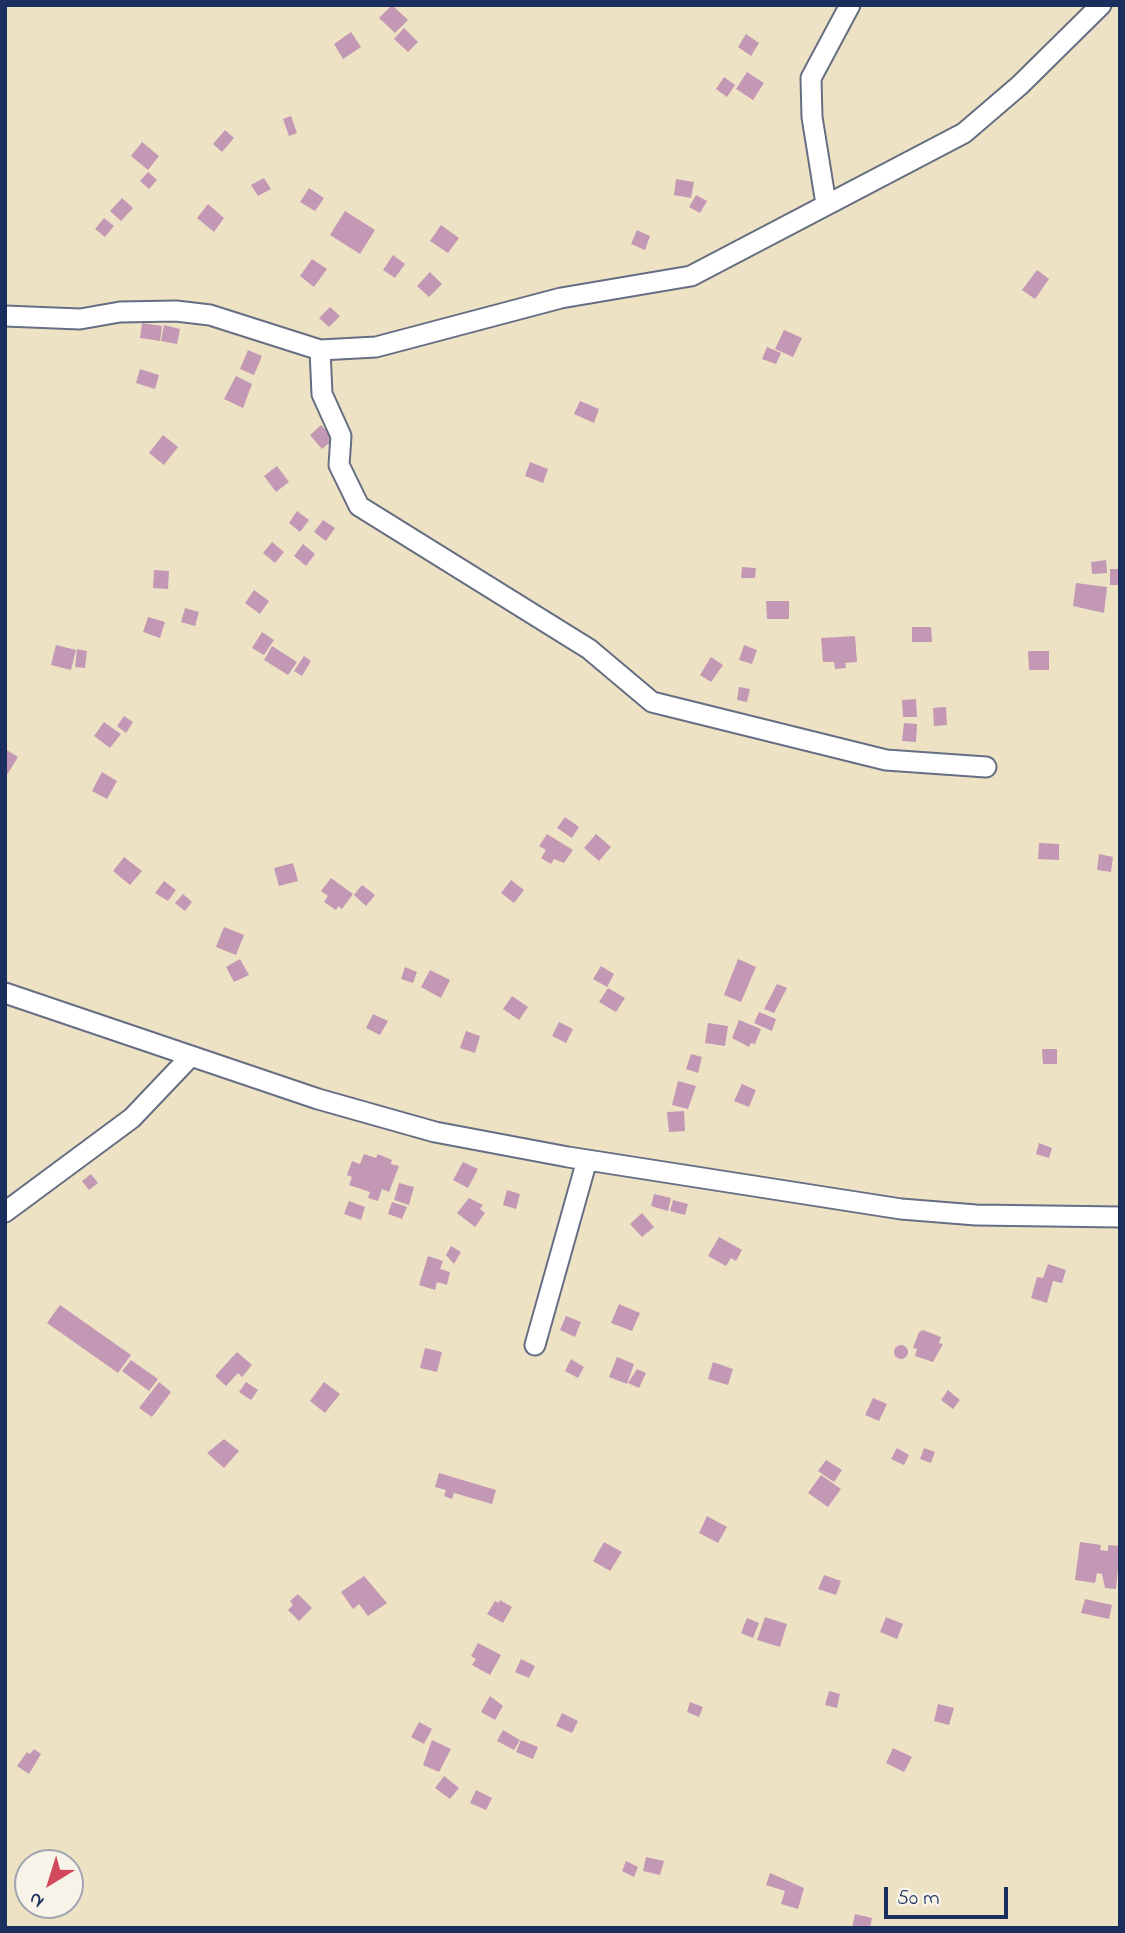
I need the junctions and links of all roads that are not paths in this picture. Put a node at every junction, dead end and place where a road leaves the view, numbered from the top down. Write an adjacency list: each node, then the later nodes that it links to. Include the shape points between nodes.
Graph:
1 (850, 5): 3 (street, via 811,78 812,117)
2 (1101, 5): 3 (street, via 964,133)
3 (827, 204): 5 (street, via 691,276 561,298 376,347)
4 (5, 316): 5 (street, via 80,319 120,312 176,311 211,315)
5 (320, 350): 6 (street, via 321,394 341,436 340,465 359,506 589,649 652,702 886,760)
6 (986, 768)
7 (5, 993): 8 (street)
8 (191, 1056): 9 (street, via 435,1132); 10 (street, via 132,1118)
9 (587, 1160): 11 (street, via 901,1209); 12 (street)
10 (5, 1212)
11 (1120, 1217)
12 (535, 1345)

